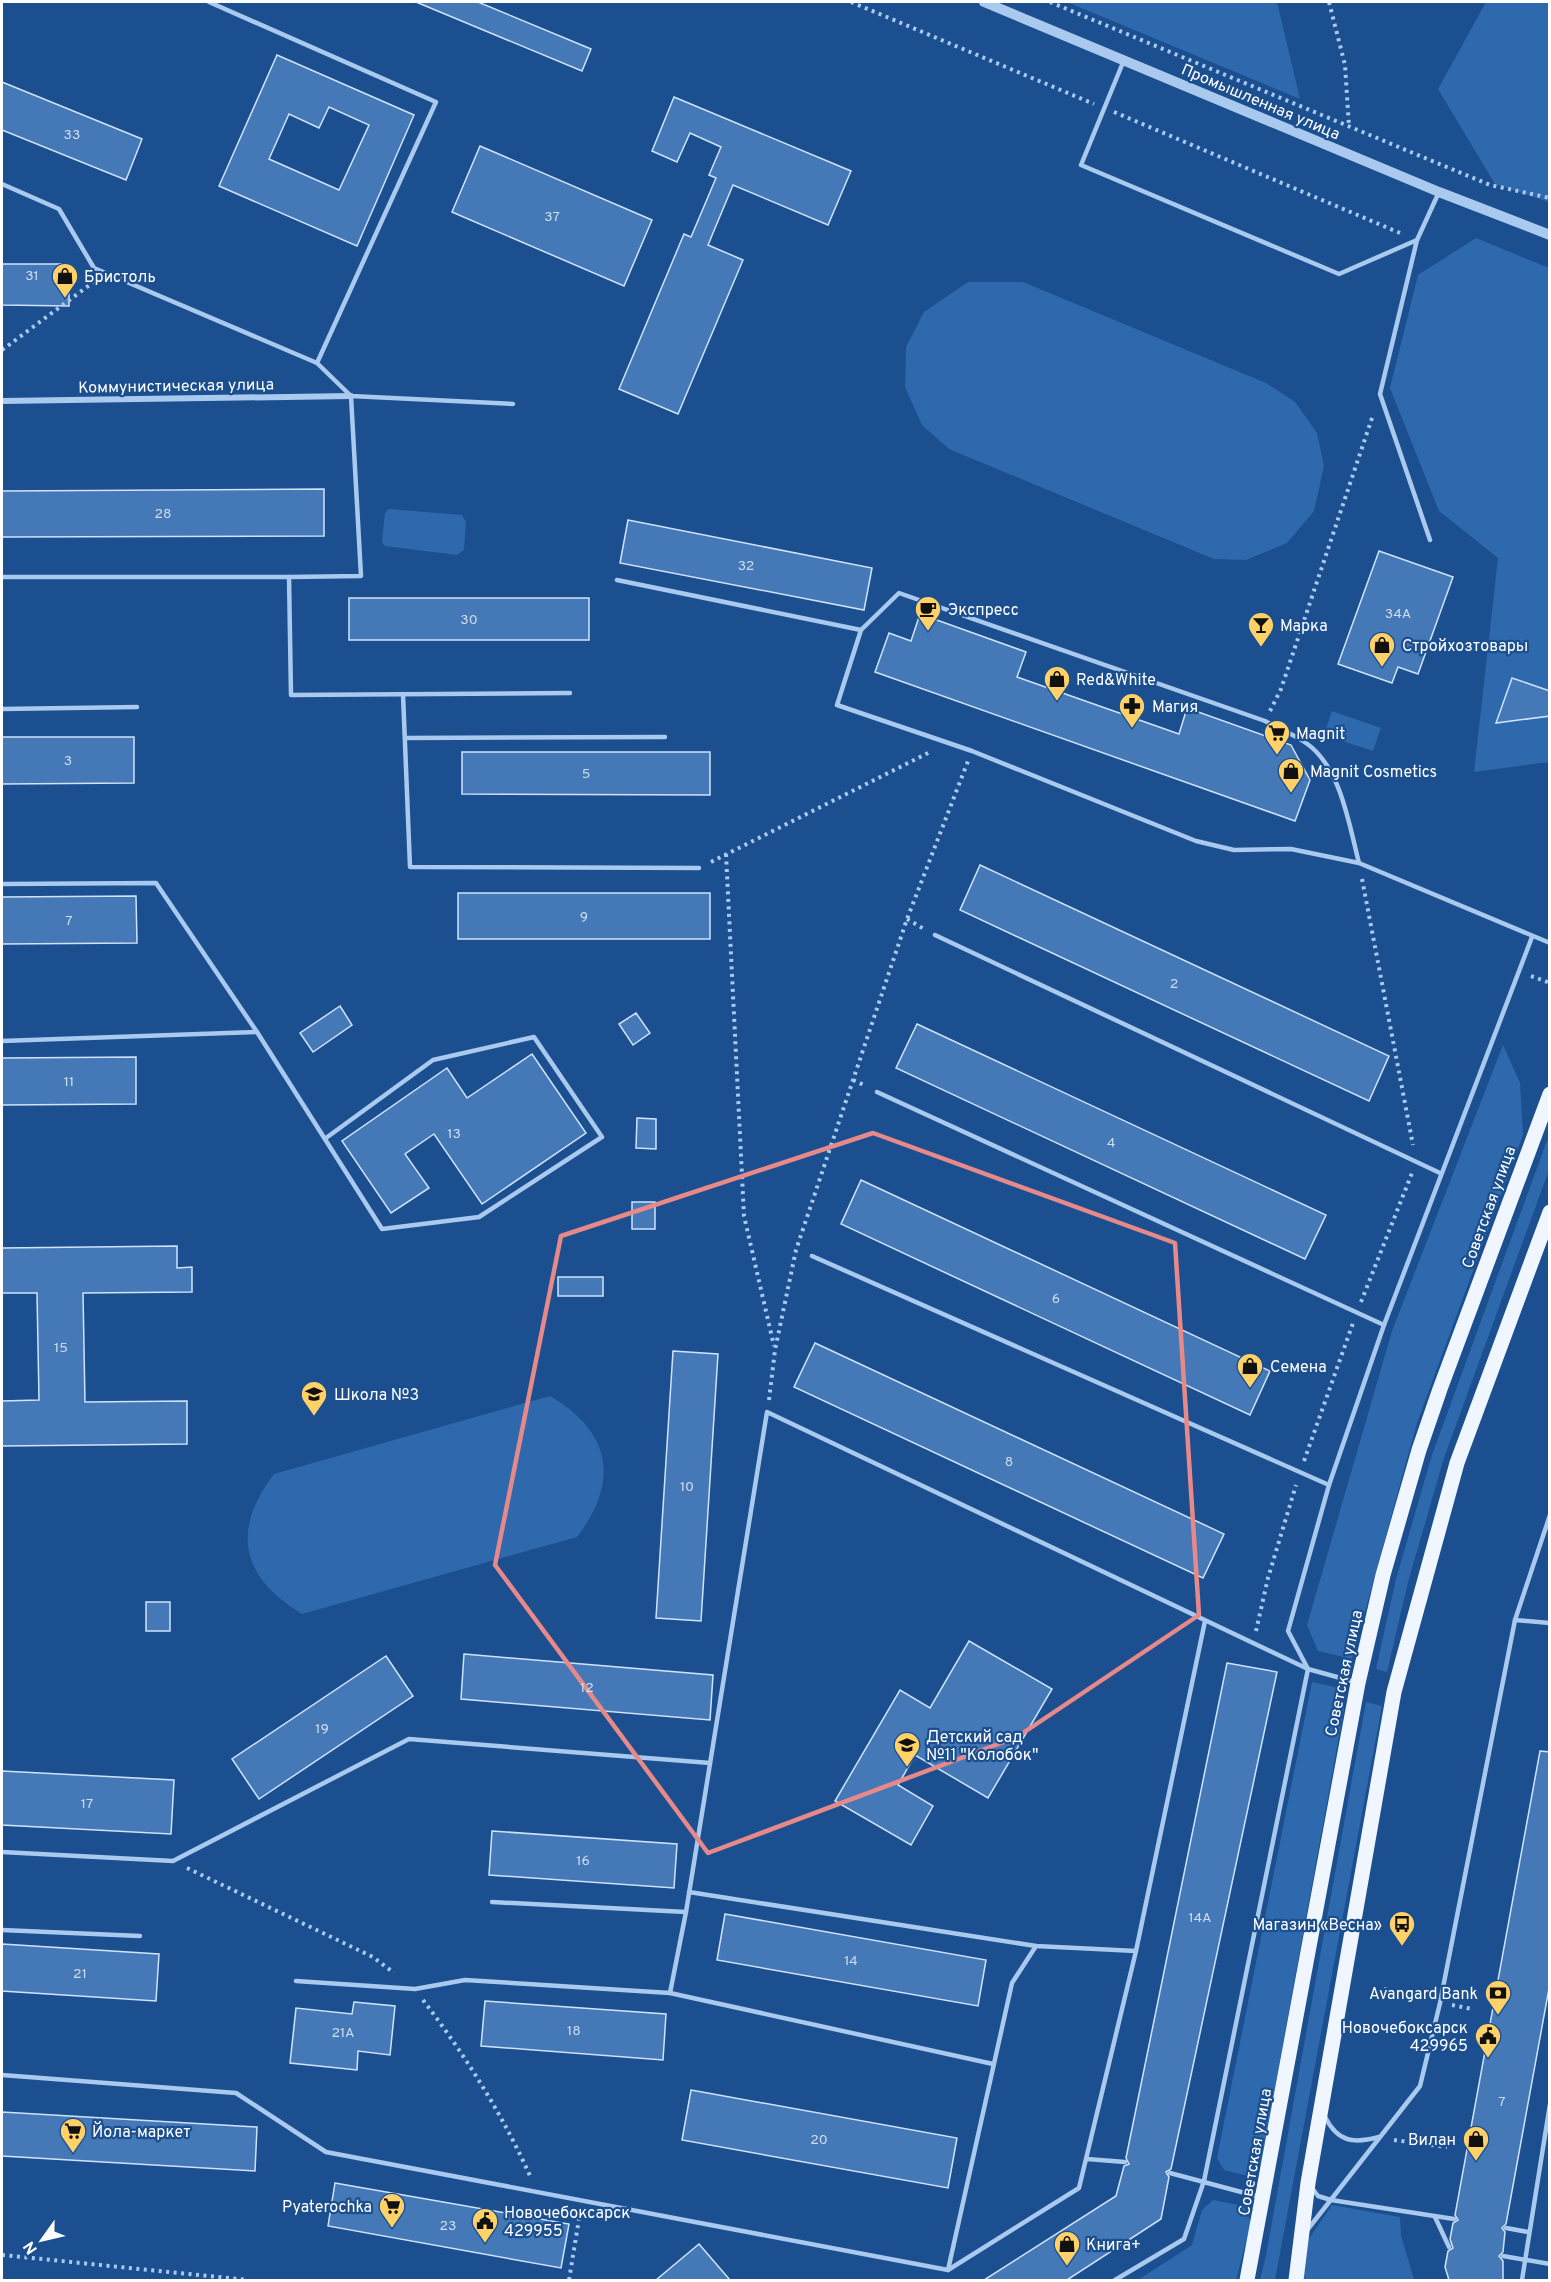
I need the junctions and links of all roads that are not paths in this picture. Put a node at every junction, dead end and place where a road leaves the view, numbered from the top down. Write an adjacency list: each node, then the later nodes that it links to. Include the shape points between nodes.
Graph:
1 (209, 2): 10 (lane, via 436,102)
2 (984, 2): 3 (street, Промышленная улица)
3 (1124, 60): 5 (street, Промышленная улица); 9 (lane, via 1081,165 1339,274)
4 (2, 184): 10 (lane, via 59,208 94,268)
5 (1439, 192): 6 (street, Промышленная улица); 9 (lane)
6 (1528, 225): 7 (street, Промышленная улица); 8 (street, Промышленная улица)
7 (1550, 229)
8 (1550, 235)
9 (1417, 240): 14 (lane, via 1380,394)
10 (317, 363): 11 (lane)
11 (351, 396): 12 (street, Коммунистическая улица); 13 (lane); 16 (lane, via 361,576)
12 (2, 401)
13 (513, 404)
14 (1431, 540)
15 (2, 577): 16 (lane)
16 (289, 577): 20 (lane, via 291,694)
17 (617, 580): 18 (lane)
18 (861, 630): 25 (lane, via 898,593 1265,721 1308,744 1325,765 1341,792); 25 (lane, via 837,705 972,751 1196,841 1234,850 1291,849)
19 (570, 693): 20 (lane)
20 (403, 694): 24 (lane)
21 (136, 707): 22 (lane)
22 (2, 709)
23 (665, 737): 24 (lane)
24 (405, 738): 26 (lane, via 410,867)
25 (1359, 863): 29 (lane)
26 (699, 868)
27 (2, 884): 31 (lane, via 156,883)
28 (935, 935): 36 (lane)
29 (1532, 937): 30 (lane); 36 (lane)
30 (1550, 943)
31 (257, 1032): 32 (lane); 35 (lane)
32 (2, 1041)
33 (877, 1092): 39 (lane)
34 (1550, 1094): 46 (main road, Советская улица, via 1419,1450 1383,1575)
35 (326, 1138): 35 (lane, via 382,1228 479,1217 602,1137 534,1036 433,1060)
36 (1440, 1173): 39 (lane)
37 (1550, 1212): 61 (main road, via 1457,1463 1394,1692)
38 (812, 1256): 40 (lane)
39 (1384, 1325): 40 (lane)
40 (1329, 1485): 45 (lane, via 1288,1630)
41 (1550, 1515): 42 (lane)
42 (1515, 1620): 44 (lane); 62 (lane, via 1440,2003 1420,2086)
43 (1205, 1621): 45 (lane); 47 (lane, via 767,1412); 55 (lane)
44 (1550, 1623)
45 (1308, 1669): 46 (lane); 66 (lane)
46 (1358, 1683): 68 (main road, Советская улица)
47 (710, 1764): 48 (lane, via 409,1739 173,1861); 49 (lane)
48 (2, 1852)
49 (689, 1892): 51 (lane); 54 (lane)
50 (492, 1902): 51 (lane)
51 (686, 1912): 57 (lane)
52 (2, 1930): 53 (lane)
53 (140, 1936)
54 (1036, 1946): 55 (lane); 58 (lane, via 1012,1983)
55 (1136, 1951): 63 (lane)
56 (296, 1981): 57 (lane, via 415,1989 465,1980)
57 (670, 1993): 58 (lane)
58 (993, 2064): 79 (lane)
59 (2, 2075): 79 (lane, via 236,2093 326,2152)
60 (1550, 2104): 73 (lane)
61 (1322, 2110): 62 (lane, via 1341,2139 1358,2142); 67 (main road)
62 (1379, 2138): 69 (lane)
63 (1087, 2159): 64 (lane); 79 (lane, via 1079,2188)
64 (1125, 2162)
65 (1170, 2173): 66 (lane)
66 (1204, 2181): 68 (lane); 80 (lane, via 1184,2239)
67 (1308, 2183): 69 (lane, via 1318,2196); 74 (main road)
68 (1263, 2198): 81 (main road, Советская улица)
69 (1331, 2200): 70 (lane); 74 (lane)
70 (1435, 2217): 71 (lane); 75 (lane)
71 (1454, 2219)
72 (1506, 2228): 73 (lane)
73 (1528, 2232): 77 (lane)
74 (1301, 2238): 82 (main road)
75 (1449, 2247)
76 (1503, 2256): 77 (lane)
77 (1524, 2260): 78 (lane); 83 (lane)
78 (1550, 2264)
79 (948, 2270)
80 (1115, 2280)
81 (1247, 2280)
82 (1296, 2280)
83 (1522, 2280)

